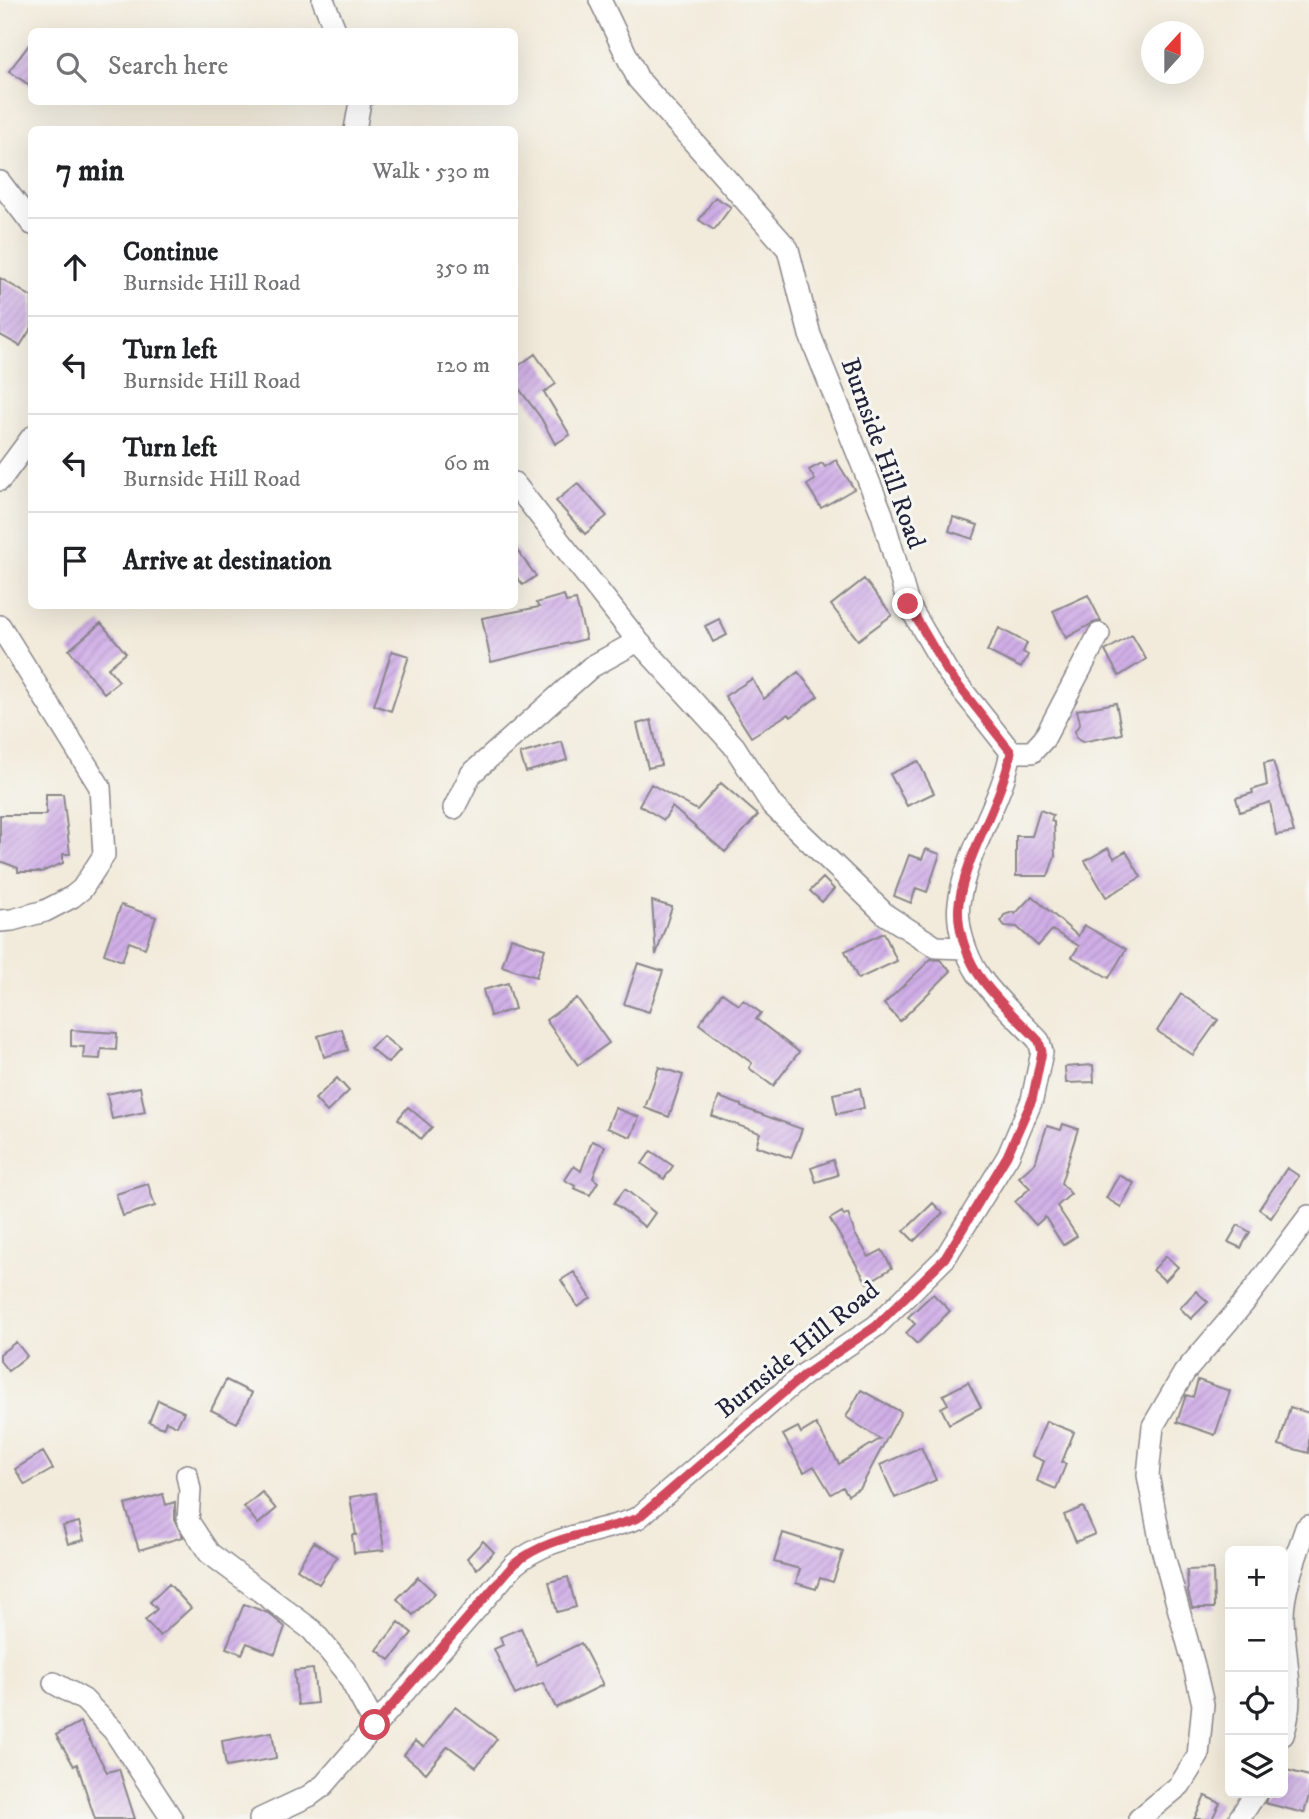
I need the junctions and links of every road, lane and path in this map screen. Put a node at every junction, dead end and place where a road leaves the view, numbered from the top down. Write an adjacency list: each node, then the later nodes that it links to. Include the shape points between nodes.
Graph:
1 (323, 0): 3 (street)
2 (600, 0): 14 (street, Burnside Hill Road, via 638,79 788,249 810,335 882,514 908,604 947,671)
3 (334, 28)
4 (359, 105): 5 (street)
5 (356, 126)
6 (0, 182): 7 (street)
7 (28, 219)
8 (28, 442): 9 (street)
9 (0, 480)
10 (518, 488): 13 (street)
11 (0, 626): 16 (street, via 100,787 104,855 72,897 45,911)
12 (1098, 634): 14 (street, via 1044,738 1032,752)
13 (638, 641): 15 (street, via 590,667 471,774); 17 (street, via 734,747 772,805 886,915 936,947)
14 (1011, 752): 17 (street, Burnside Hill Road, via 958,904)
15 (454, 808)
16 (0, 921)
17 (964, 948): 25 (street, Burnside Hill Road, via 979,975 1039,1041 1042,1052 1032,1100 1007,1156 945,1258 876,1326 803,1376 638,1518 557,1540 514,1564)
18 (1309, 1216): 29 (street, via 1184,1373 1153,1426 1148,1475 1160,1545 1203,1704 1198,1755 1180,1785)
19 (187, 1475): 25 (street, via 188,1521 209,1553 312,1630 345,1670)
20 (1309, 1526): 21 (street, via 1293,1565 1283,1614)
21 (1288, 1672)
22 (1288, 1673): 24 (street)
23 (54, 1683): 27 (street, via 84,1700 114,1731)
24 (1288, 1693)
25 (375, 1725): 28 (street, Burnside Hill Road, via 324,1785)
26 (1253, 1798): 30 (street)
27 (172, 1819)
28 (260, 1819)
29 (1139, 1819)
30 (1239, 1819)

